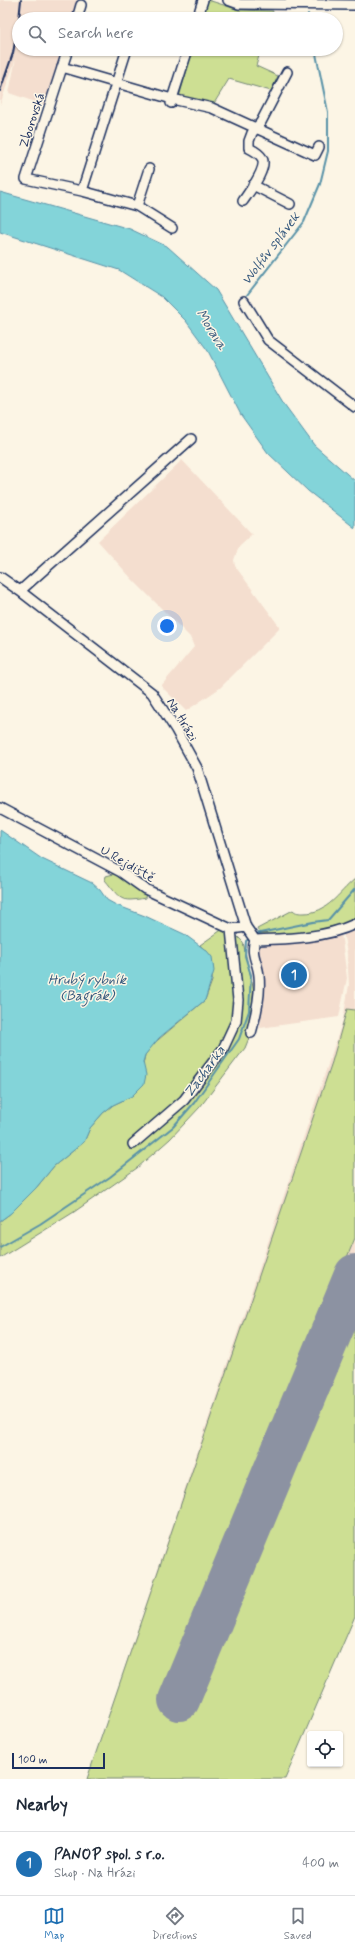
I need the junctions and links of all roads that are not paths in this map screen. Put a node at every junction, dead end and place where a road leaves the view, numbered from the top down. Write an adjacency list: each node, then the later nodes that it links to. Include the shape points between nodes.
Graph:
1 (203, 0): 6 (street)
2 (228, 0): 4 (street, via 239,4)
3 (81, 5): 5 (street)
4 (355, 5)
5 (79, 12)
6 (199, 12)
7 (66, 56): 10 (street)
8 (125, 56): 12 (street)
9 (186, 56): 13 (street)
10 (62, 67): 12 (street); 18 (street, Zborovská, via 26,179)
11 (287, 72): 14 (street)
12 (115, 83): 13 (street); 18 (street)
13 (172, 101): 14 (street, via 212,108)
14 (256, 129): 15 (street, via 317,151); 17 (street, via 249,141 249,148 259,155 264,163)
15 (313, 165)
16 (149, 169): 21 (street)
17 (253, 185): 19 (street); 20 (street)
18 (82, 191): 21 (street, Zborovská)
19 (243, 201)
20 (290, 204)
21 (137, 206): 22 (street, Zborovská)
22 (172, 228)
23 (244, 301): 24 (street, via 268,340)
24 (355, 407)
25 (191, 439): 27 (street)
26 (0, 577): 27 (street, Na Hrázi)
27 (20, 591): 31 (street, Na Hrázi, via 152,693 197,768)
28 (0, 808): 30 (street, U Rejdiště, via 120,872 145,889)
29 (355, 924): 31 (street, via 306,936)
30 (231, 929): 31 (street); 33 (street, via 238,1000 236,1021 223,1050 184,1100)
31 (251, 934): 32 (street, Na Hrázi, via 252,951 260,977 258,1007)
32 (251, 1032)
33 (133, 1144)

